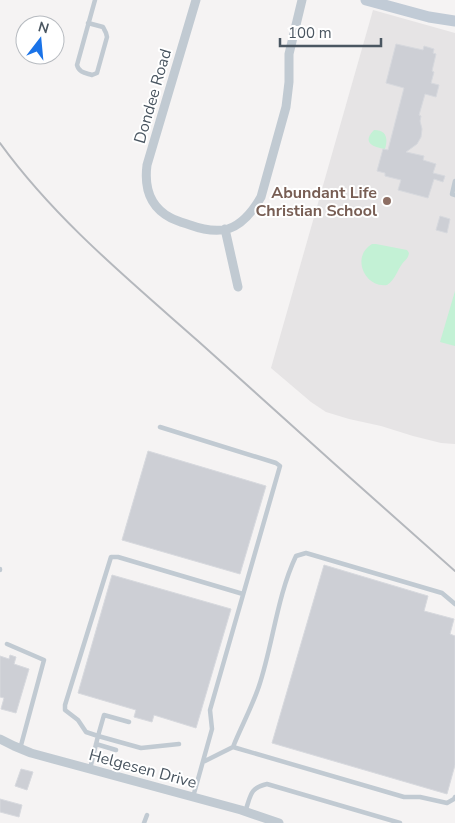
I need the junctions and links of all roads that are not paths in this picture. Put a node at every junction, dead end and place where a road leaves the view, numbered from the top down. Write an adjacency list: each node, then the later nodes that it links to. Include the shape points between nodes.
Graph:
1 (95, 0): 7 (lane)
2 (196, 0): 11 (street, Dondee Road, via 147,165 146,178 152,200 159,210 195,227)
3 (302, 0): 11 (street, via 290,54 286,107 261,197 241,222)
4 (366, 0): 5 (main road)
5 (429, 17): 6 (main road); 8 (main road)
6 (455, 21)
7 (88, 23): 7 (lane, via 77,65 79,70 92,75 97,72 107,37 103,27)
8 (455, 27)
9 (455, 181): 10 (lane, via 452,194)
10 (455, 195)
11 (225, 229): 12 (street)
12 (238, 287)
13 (160, 427): 14 (lane, via 280,466)
14 (243, 594): 18 (lane, via 111,557 65,705 65,710 86,732); 25 (lane, via 210,710 212,729)
15 (455, 604): 22 (lane, via 442,593 306,553 296,556 258,686)
16 (7, 644): 23 (lane, via 44,660)
17 (130, 722): 18 (lane, via 104,715)
18 (98, 736): 20 (lane); 21 (lane, via 142,748)
19 (0, 739): 23 (street, Helgesen Drive)
20 (96, 744): 24 (lane); 26 (lane)
21 (179, 744)
22 (233, 747): 25 (lane); 27 (lane, via 404,797 447,803)
23 (20, 748): 26 (street, Helgesen Drive)
24 (116, 750)
25 (203, 762): 28 (lane)
26 (90, 769): 28 (street, Helgesen Drive)
27 (455, 797)
28 (193, 798): 29 (street, Helgesen Drive)
29 (245, 812): 32 (street, Helgesen Drive); 33 (lane, via 252,791 267,784)
30 (147, 815): 31 (lane)
31 (144, 823)
32 (279, 823)
33 (400, 823)

